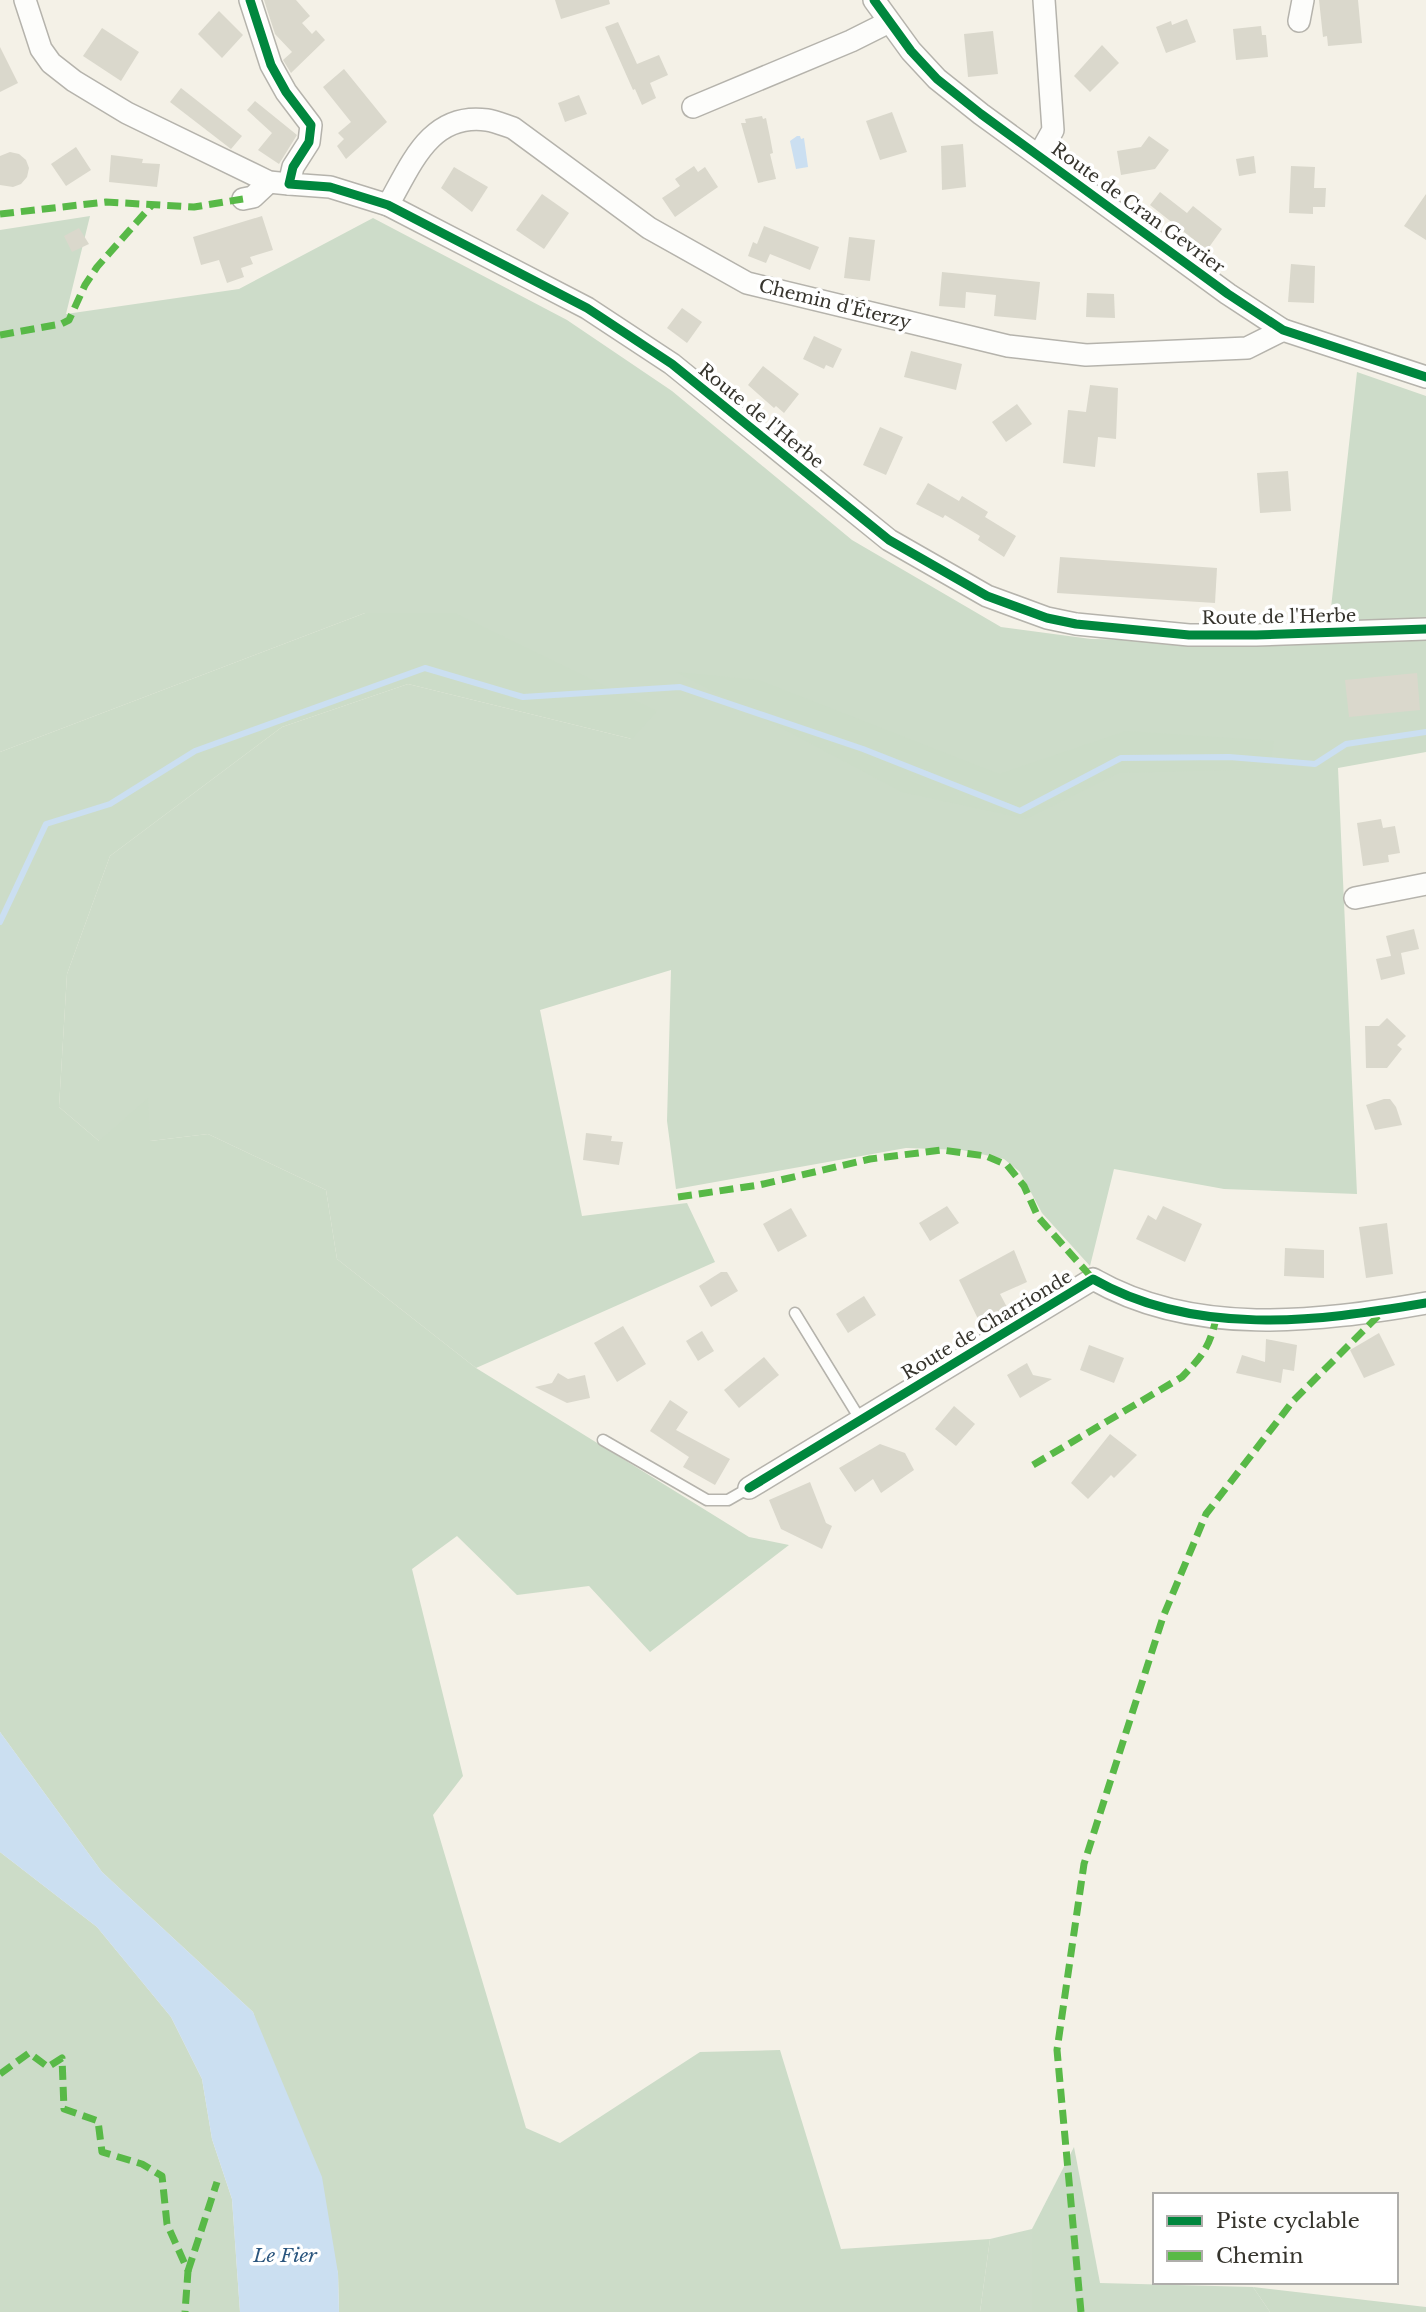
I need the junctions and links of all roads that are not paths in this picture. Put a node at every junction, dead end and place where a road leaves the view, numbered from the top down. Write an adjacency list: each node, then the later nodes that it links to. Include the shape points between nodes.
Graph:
1 (25, 0): 10 (street, via 41,49 74,80 127,113)
2 (250, 0): 10 (street, via 271,65 311,125 309,142)
3 (874, 0): 7 (street, Route de Cran Gevrier)
4 (1044, 0): 9 (street, Route de Cran Gevrier, via 1052,130)
5 (1303, 0): 6 (street)
6 (1299, 21)
7 (889, 22): 8 (street); 9 (street, Route de Cran Gevrier, via 937,79)
8 (693, 107)
9 (1039, 155): 13 (street, Route de Cran Gevrier)
10 (279, 183): 11 (street); 12 (street, Route de l'Herbe, via 330,187)
11 (243, 199)
12 (388, 205): 13 (street, Chemin d'Éterzy, via 428,139 464,119 488,120 513,128 649,228 747,283 1008,346 1086,355 1247,348); 15 (street, Route de l'Herbe, via 587,308 672,364 889,540 987,596 1076,624 1189,635)
13 (1283, 330): 14 (street, Route de Cran Gevrier)
14 (1426, 377)
15 (1426, 629)
16 (1426, 884): 17 (street)
17 (1355, 898)
18 (1426, 1303): 20 (street, Route de Charrionde, via 1339,1316 1216,1319 1119,1294 1093,1279)
19 (795, 1313): 20 (lane)
20 (860, 1419): 22 (street, Route de Charrionde)
21 (603, 1440): 22 (lane, via 707,1500 728,1500)
22 (749, 1488)

